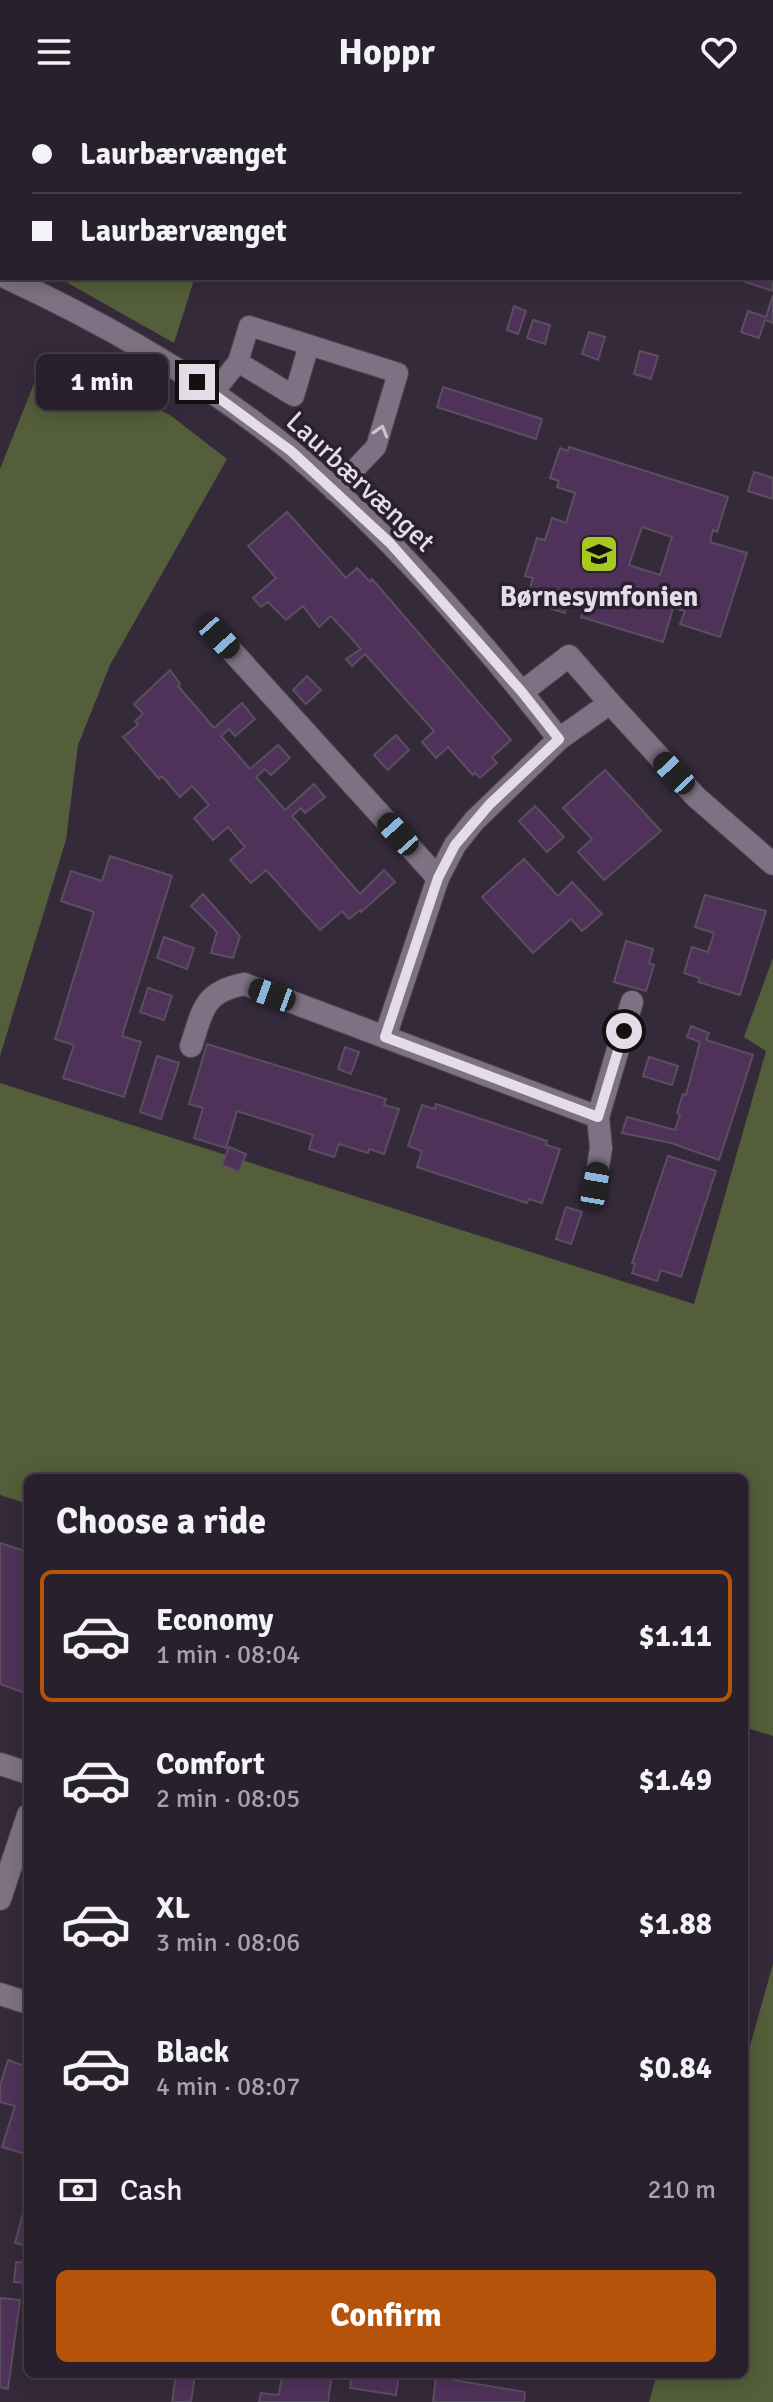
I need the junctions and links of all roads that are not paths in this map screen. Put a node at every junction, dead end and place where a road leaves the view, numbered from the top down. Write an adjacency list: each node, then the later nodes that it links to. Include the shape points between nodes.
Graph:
1 (11, 280): 4 (street, Laurbærvænget, via 92,318)
2 (309, 345): 3 (lane, via 249,326); 3 (lane, via 294,396); 5 (lane, one-way to 2, via 376,447 398,373)
3 (238, 362): 4 (lane)
4 (213, 393): 5 (street, Laurbærvænget, via 291,451)
5 (334, 491): 7 (street, Laurbærvænget, via 390,543)
6 (219, 637): 11 (street)
7 (522, 692): 8 (street, via 569,656); 9 (street, Laurbærvænget)
8 (610, 703): 9 (street); 10 (street, via 696,797)
9 (559, 739): 11 (street, via 474,821)
10 (773, 864)
11 (438, 878): 13 (street)
12 (632, 1002): 15 (street)
13 (385, 1037): 14 (street, via 244,984 223,988 204,1007); 15 (street)
14 (191, 1046)
15 (598, 1117): 16 (street, via 601,1148)
16 (595, 1186)
17 (0, 1764): 18 (street)
18 (24, 1772)
19 (24, 1827): 20 (street)
20 (0, 1899)
21 (0, 1994): 22 (street)
22 (24, 2002)

